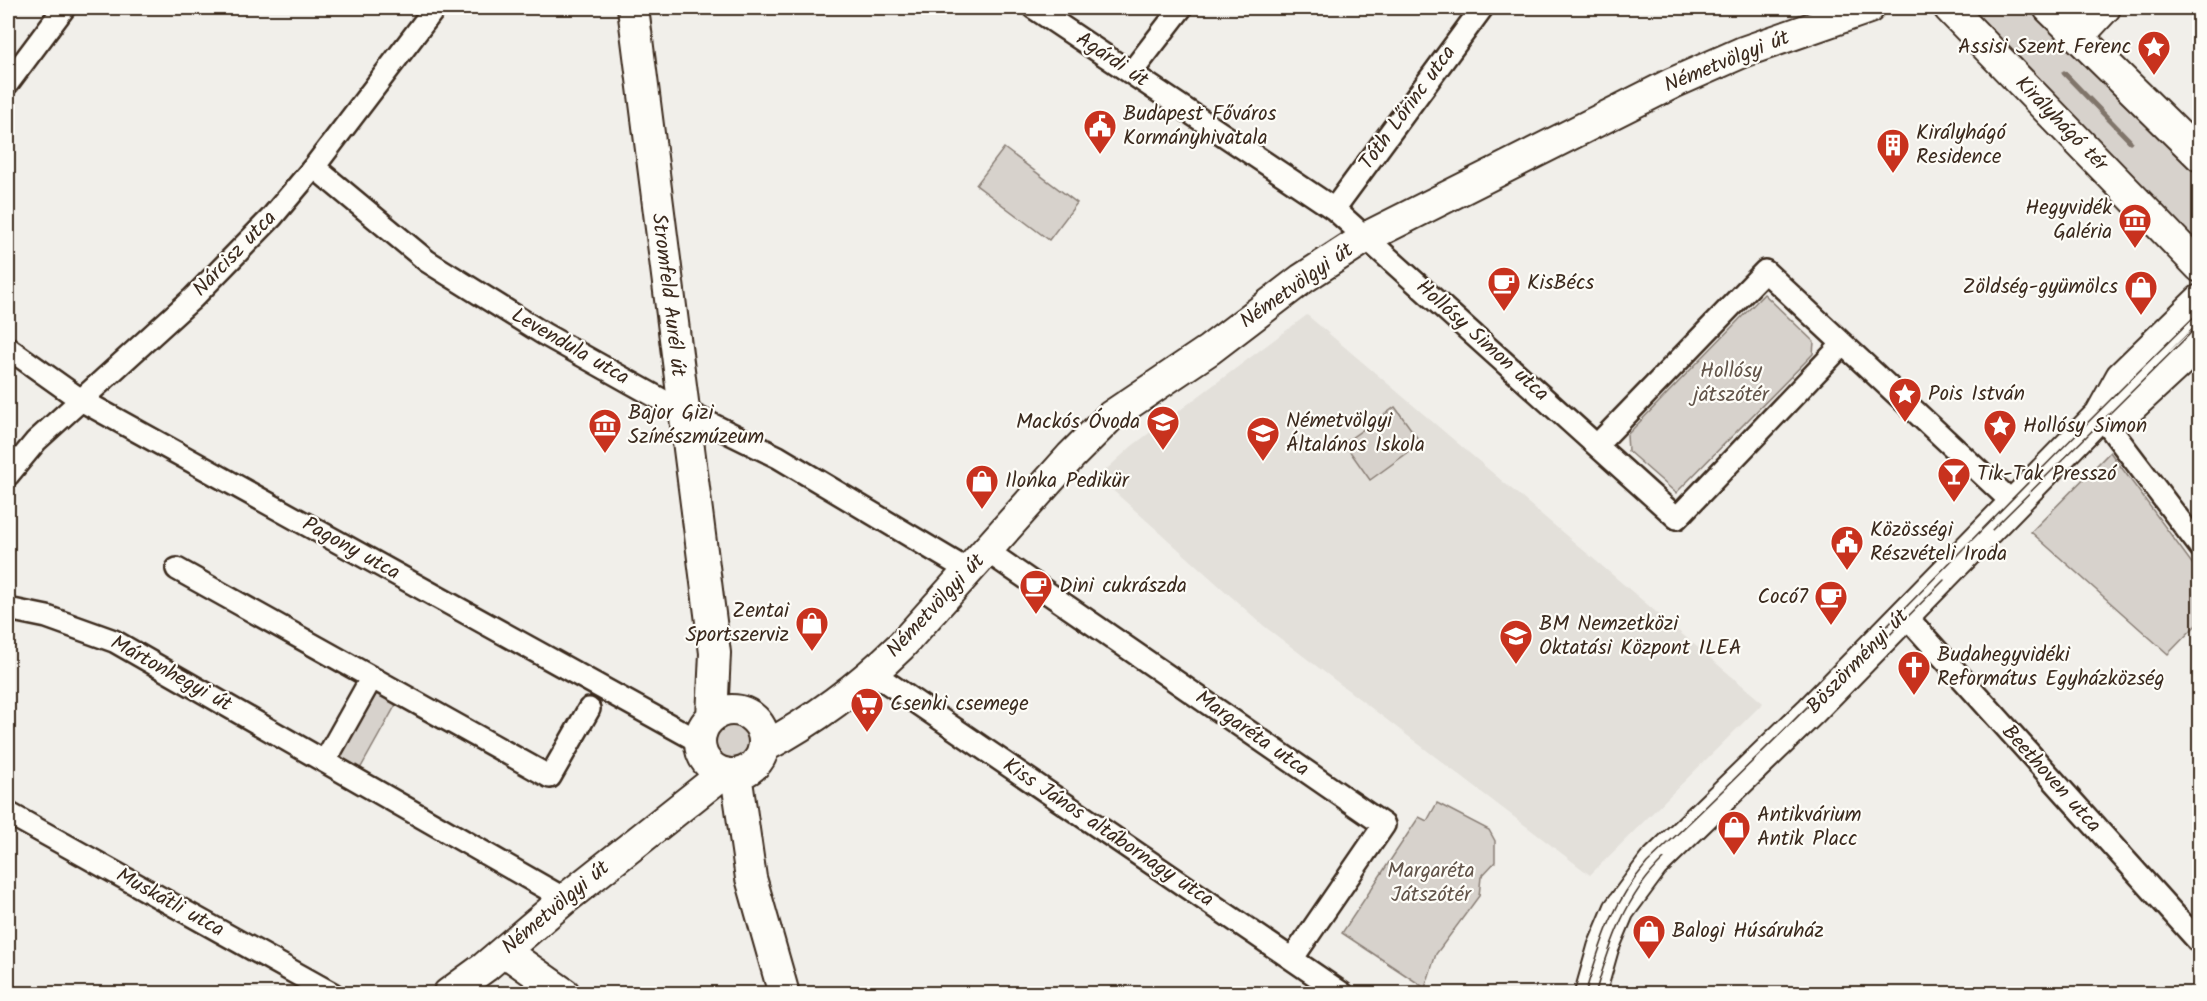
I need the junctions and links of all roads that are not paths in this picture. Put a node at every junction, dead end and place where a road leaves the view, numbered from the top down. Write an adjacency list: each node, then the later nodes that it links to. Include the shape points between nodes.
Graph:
1 (64, 8): 13 (street)
2 (435, 8): 15 (street, Nárcisz utca)
3 (633, 8): 24 (street, Stromfeld Aurél út)
4 (1034, 8): 12 (street, Agárdi út)
5 (1181, 8): 12 (street)
6 (1482, 8): 16 (street, Tóth Lőrinc utca)
7 (1869, 8): 17 (street, Németvölgyi út, via 1743,52 1673,83)
8 (1949, 8): 18 (street, Királyhágó tér)
9 (2049, 8): 11 (street)
10 (2105, 8): 11 (street)
11 (2079, 36): 14 (street)
12 (1131, 74): 16 (street, Agárdi út)
13 (8, 83)
14 (2199, 156)
15 (314, 167): 23 (street, Nárcisz utca, via 271,218 193,298); 24 (street, Levendula utca, via 427,261 544,334)
16 (1334, 209): 17 (street, Agárdi út)
17 (1365, 238): 26 (street, Hollósy Simon utca); 30 (street, Németvölgyi út, via 1111,416)
18 (2199, 267)
19 (2199, 300): 25 (street, Böszörményi út, via 2121,376)
20 (2199, 343): 25 (street, Böszörményi út, via 2132,406)
21 (1843, 344): 26 (street, via 1765,271); 26 (street, Hollósy Simon utca, via 1677,518); 28 (street)
22 (8, 348): 23 (street, Pagony utca)
23 (81, 400): 27 (street, Nárcisz utca, via 36,441); 37 (street, Pagony utca)
24 (682, 409): 30 (street, Levendula utca); 37 (street, Stromfeld Aurél út)
25 (2100, 415): 28 (street, Böszörményi út); 29 (street)
26 (1597, 445)
27 (8, 475)
28 (2013, 503): 33 (street, Böszörményi út)
29 (2199, 547)
30 (978, 561): 34 (street, Németvölgyi út); 46 (street, Margaréta utca, via 1384,825)
31 (177, 569): 35 (street)
32 (8, 609): 38 (street, Mártonhegyi út, via 47,617 114,641)
33 (1904, 614): 43 (street, Böszörményi út, via 1811,711 1653,864); 44 (street, Beethoven utca)
34 (873, 673): 37 (street, Németvölgyi út, via 825,710); 46 (street, Kiss János altábornagy utca)
35 (371, 679): 36 (street, via 550,777); 38 (street)
36 (590, 709)
37 (729, 732): 39 (street, via 708,763); 39 (street, Németvölgyi út, via 754,765); 41 (street, Németvölgyi út)
38 (325, 761): 42 (street, Mártonhegyi út)
39 (730, 774): 41 (street, Németvölgyi út); 50 (street, via 751,878)
40 (8, 813): 47 (street, Muskátli utca)
41 (661, 820): 42 (street, Németvölgyi út)
42 (564, 899): 45 (street, Németvölgyi út)
43 (1619, 910): 52 (street, Böszörményi út); 53 (street, via 1617,952)
44 (2199, 943)
45 (504, 951): 48 (street, Németvölgyi út); 49 (street)
46 (1292, 959): 51 (street, Kiss János altábornagy utca)
47 (333, 993)
48 (448, 993)
49 (565, 993)
50 (784, 993)
51 (1343, 993)
52 (1590, 993)
53 (1605, 993)

